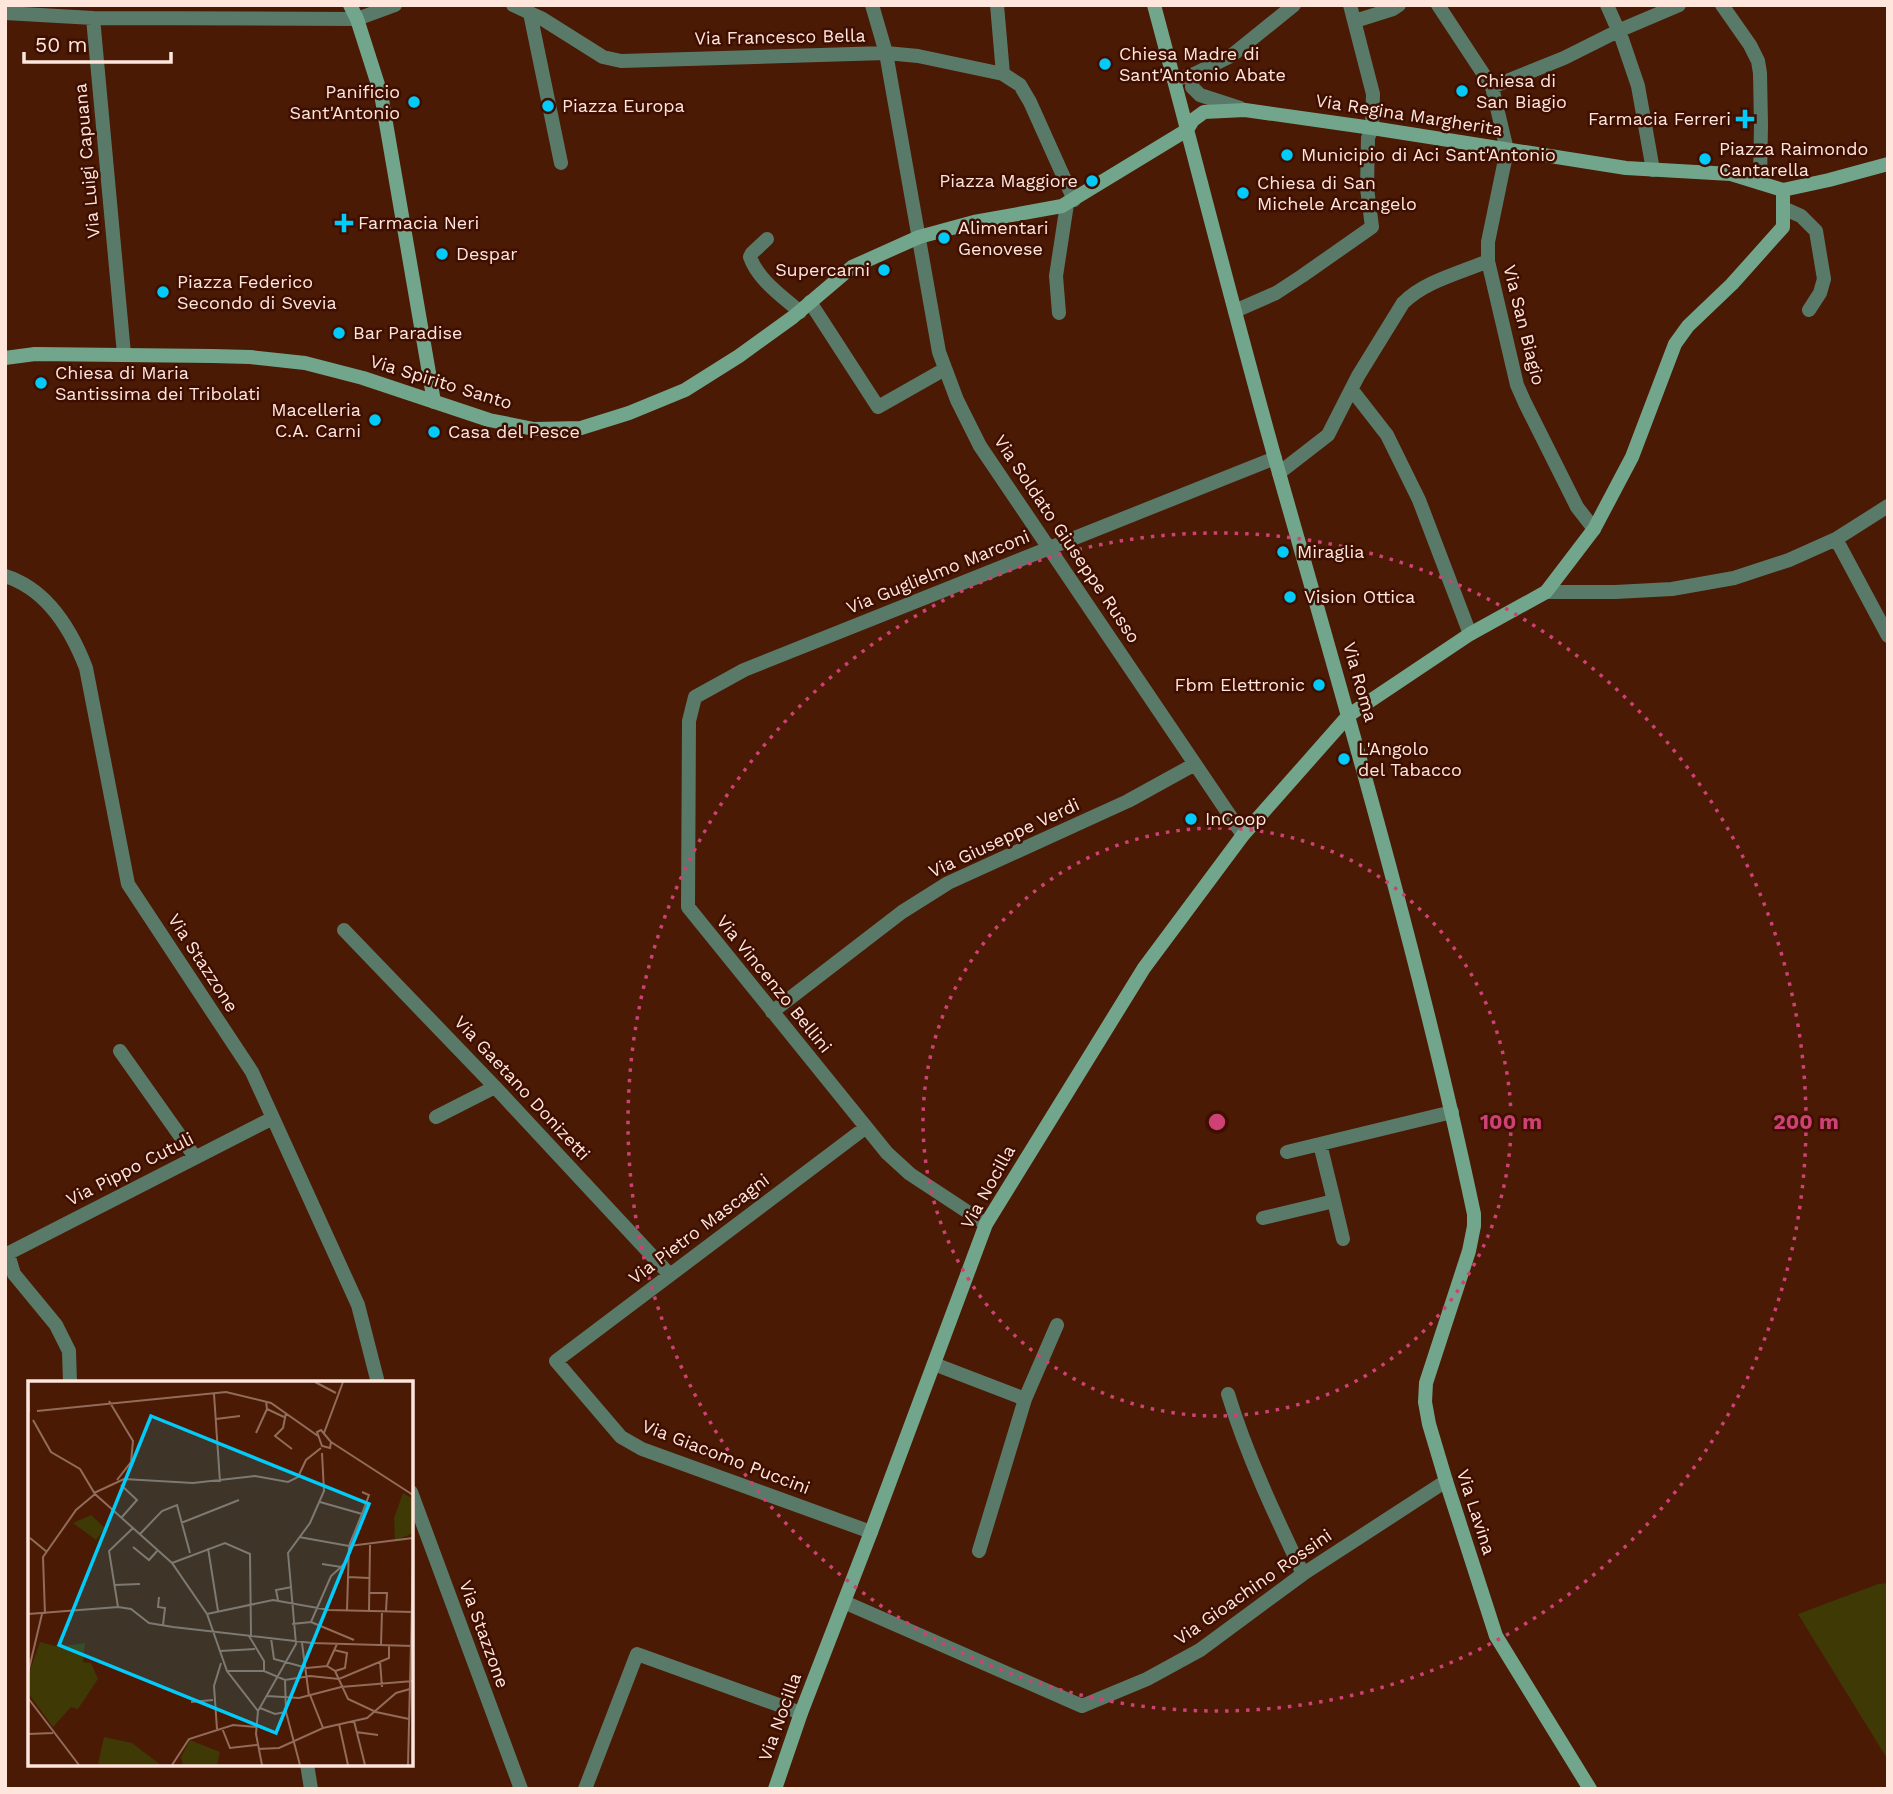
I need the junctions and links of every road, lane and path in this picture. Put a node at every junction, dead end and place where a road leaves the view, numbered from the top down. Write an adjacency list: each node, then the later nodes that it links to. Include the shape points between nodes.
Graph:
1 (351, 5): 17 (street)
2 (395, 5): 17 (street)
3 (513, 5): 15 (street, Via Francesco Bella)
4 (872, 5): 20 (street, Via Soldato Giuseppe Russo)
5 (996, 5): 22 (street)
6 (1154, 5): 23 (street, Via Roma)
7 (1294, 5): 21 (street, via 1231,56)
8 (1350, 5): 18 (street)
9 (1399, 5): 18 (street)
10 (1438, 5): 24 (street, Via San Biagio)
11 (1607, 5): 19 (street)
12 (1679, 5): 19 (street)
13 (1722, 5): 32 (street, via 1758,61)
14 (5, 13): 16 (street)
15 (530, 13): 20 (street, Via Francesco Bella, via 587,49 621,61); 29 (street)
16 (93, 18): 17 (street); 43 (street, Via Luigi Capuana)
17 (357, 19): 47 (street, via 381,94)
18 (1354, 21): 26 (street, via 1373,94)
19 (1618, 31): 24 (street); 31 (street, via 1637,86 1648,147)
20 (886, 53): 22 (street, Via Francesco Bella); 36 (street, Via Soldato Giuseppe Russo)
21 (1199, 72): 23 (street); 25 (street, via 1192,87 1200,96)
22 (1003, 74): 34 (street, via 1020,85 1030,102)
23 (1174, 80): 27 (street, Via Roma)
24 (1492, 87): 28 (street, Via San Biagio)
25 (1245, 110): 26 (street, Via Regina Margherita); 27 (street, Via Regina Margherita, via 1204,112)
26 (1372, 128): 28 (street, Via Regina Margherita); 41 (street, via 1367,188 1372,227 1276,292)
27 (1187, 130): 34 (street); 41 (street, Via Roma)
28 (1507, 150): 31 (street, Via Regina Margherita); 38 (street, Via San Biagio)
29 (561, 163)
30 (1888, 164): 33 (street)
31 (1645, 170): 32 (street, Via Regina Margherita, via 1731,174)
32 (1764, 184): 33 (street)
33 (1783, 190): 35 (street)
34 (1068, 203): 36 (street, Via Spirito Santo); 42 (street, via 1056,276)
35 (1783, 208): 40 (street, via 1801,216 1816,231 1824,279); 50 (street, via 1783,227 1773,240 1675,344 1632,457)
36 (919, 237): 39 (street, Via Spirito Santo, via 852,267); 45 (street, Via Soldato Giuseppe Russo)
37 (766, 239): 39 (street, via 750,257 753,265 759,275)
38 (1488, 261): 46 (street, Via Guglielmo Marconi, via 1412,294); 50 (street, Via San Biagio, via 1517,385 1577,507)
39 (805, 307): 45 (street, via 878,407); 47 (street, Via Spirito Santo, via 685,390 581,428 534,429)
40 (1809, 310)
41 (1235, 311): 48 (street, Via Roma)
42 (1059, 313)
43 (124, 355): 44 (street, Via Spirito Santo); 47 (street, Via Spirito Santo, via 250,357 305,363)
44 (5, 358)
45 (945, 369): 52 (street, Via Soldato Giuseppe Russo, via 980,446)
46 (1352, 390): 48 (street, Via Guglielmo Marconi, via 1328,435); 55 (street, via 1387,436 1413,489)
47 (434, 402)
48 (1277, 466): 52 (street, Via Guglielmo Marconi); 58 (street, Via Roma)
49 (1888, 506): 51 (street)
50 (1594, 529): 54 (street)
51 (1836, 540): 54 (street, via 1722,581 1672,589); 56 (street)
52 (1050, 548): 57 (street, Via Guglielmo Marconi, via 744,670); 59 (street, Via Soldato Giuseppe Russo)
53 (5, 576): 67 (street, Via Stazzone, via 39,594 75,640 86,668 128,884 252,1072)
54 (1546, 592): 55 (street, Via Nocilla)
55 (1470, 634): 58 (street, Via Nocilla)
56 (1888, 636)
57 (695, 697): 62 (street, Via Vincenzo Bellini, via 689,721 688,907)
58 (1349, 715): 60 (street, Via Nocilla); 65 (street, Via Roma)
59 (1195, 764): 60 (street, Via Soldato Giuseppe Russo); 62 (street, Via Giuseppe Verdi, via 1128,801 948,883 902,912)
60 (1243, 835): 74 (street, Via Nocilla, via 1144,968)
61 (344, 930): 64 (street, Via Gaetano Donizetti)
62 (772, 1012): 68 (street, Via Vincenzo Bellini)
63 (120, 1051): 71 (street)
64 (495, 1087): 66 (street); 78 (street, Via Gaetano Donizetti)
65 (1452, 1112): 69 (street); 75 (street, Via Roma)
66 (436, 1117)
67 (272, 1118): 71 (street, Via Pippo Cutuli); 83 (street, Via Stazzone, via 358,1305)
68 (865, 1128): 74 (street, Via Vincenzo Bellini, via 910,1174); 78 (street, Via Pietro Mascagni)
69 (1320, 1144): 70 (street); 72 (street)
70 (1287, 1152)
71 (195, 1157): 77 (street, Via Pippo Cutuli)
72 (1334, 1201): 73 (street); 76 (street)
73 (1263, 1218)
74 (986, 1224): 81 (street, Via Nocilla)
75 (1474, 1226): 86 (street, Via Lavina, via 1426,1383 1429,1424)
76 (1343, 1239)
77 (7, 1255): 82 (street, via 14,1274 56,1325 69,1351)
78 (670, 1275): 80 (street, Via Pietro Mascagni)
79 (1057, 1325): 85 (street)
80 (556, 1361): 88 (street, Via Giacomo Puccini, via 621,1437 642,1449)
81 (934, 1364): 85 (street); 88 (street, Via Nocilla)
82 (70, 1381)
83 (377, 1381)
84 (1228, 1394): 90 (street)
85 (1025, 1399): 89 (street)
86 (1446, 1481): 90 (street, Via Gioachino Rossini); 98 (street, Via Lavina, via 1496,1636)
87 (413, 1497): 95 (street, Via Stazzone)
88 (872, 1532): 91 (street, Via Nocilla)
89 (979, 1551)
90 (1303, 1574): 91 (street, Via Gioachino Rossini, via 1200,1650 1082,1706)
91 (844, 1602): 92 (street, Via Nocilla)
92 (801, 1713): 96 (street, via 637,1654); 97 (street, Via Nocilla)
93 (307, 1766): 94 (street)
94 (311, 1789)
95 (521, 1789)
96 (585, 1789)
97 (775, 1789)
98 (1590, 1789)

